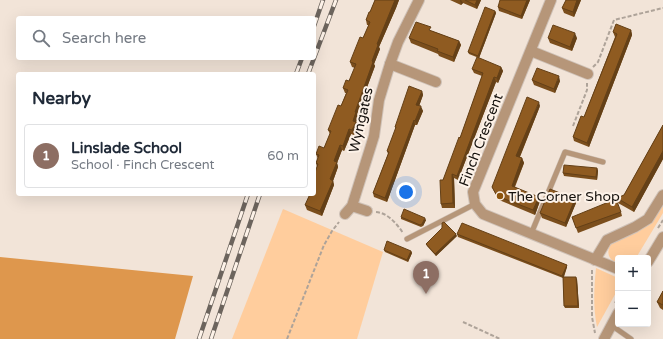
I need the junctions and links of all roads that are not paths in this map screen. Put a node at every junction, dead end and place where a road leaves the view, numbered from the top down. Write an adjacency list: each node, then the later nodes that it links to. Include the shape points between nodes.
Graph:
1 (419, 0): 4 (street, Wyngates)
2 (551, 0): 3 (street, Finch Crescent)
3 (531, 51): 5 (street); 9 (street, Finch Crescent, via 473,192)
4 (390, 64): 6 (street); 10 (street, Wyngates, via 379,100 374,136)
5 (588, 74)
6 (436, 82)
7 (603, 162): 13 (lane, via 565,152)
8 (663, 195): 17 (street, via 648,219 607,240)
9 (475, 204): 13 (street, Finch Crescent, via 484,214); 15 (lane)
10 (352, 206): 11 (street); 12 (street, Wyngates)
11 (367, 211)
12 (345, 214)
13 (531, 234): 17 (street, Finch Crescent)
14 (663, 237): 16 (street)
15 (406, 239)
16 (651, 257)
17 (595, 260): 18 (street, Finch Crescent)
18 (615, 268)
19 (615, 318): 20 (street)
20 (611, 325): 21 (street); 22 (lane)
21 (600, 338)
22 (631, 339)

